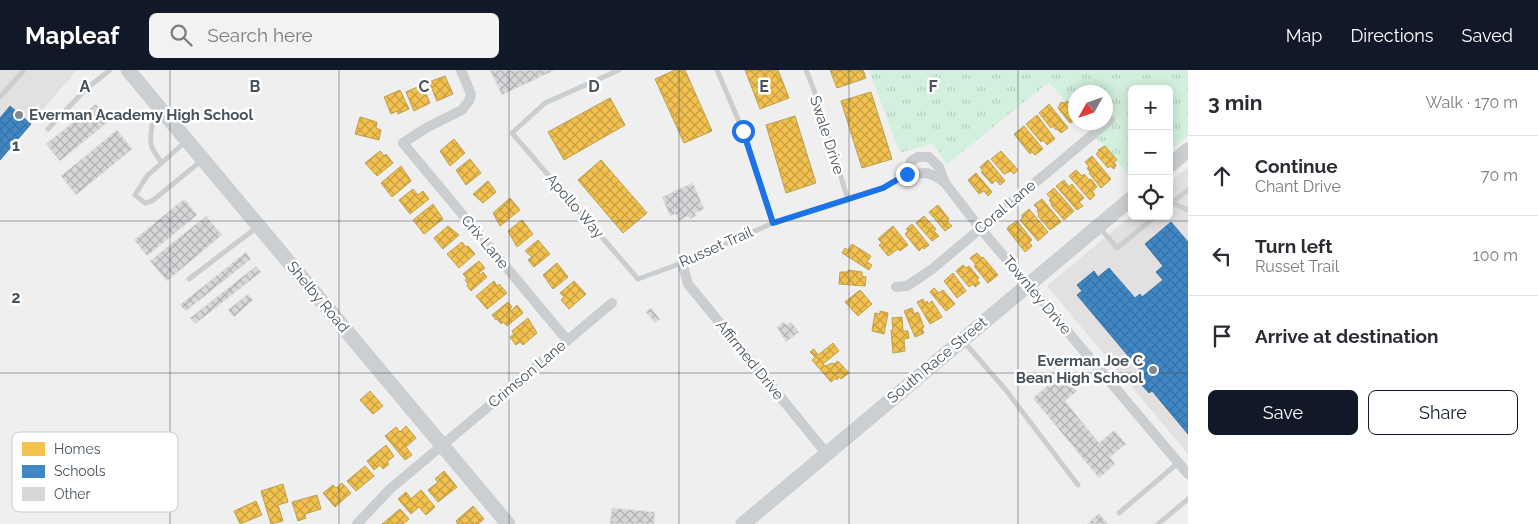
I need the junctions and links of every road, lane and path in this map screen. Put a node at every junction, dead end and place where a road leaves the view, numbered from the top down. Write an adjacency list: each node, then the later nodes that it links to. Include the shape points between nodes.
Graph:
1 (24, 70): 8 (lane)
2 (110, 70): 10 (lane, via 86,88)
3 (128, 70): 9 (main road, Shelby Road)
4 (461, 70): 36 (street, Crix Lane, via 471,94 470,101 462,110 403,143)
5 (619, 70): 31 (lane, Apollo Way, via 545,103 512,133)
6 (717, 70): 26 (lane, via 743,131)
7 (806, 70): 20 (lane, Swale Drive)
8 (0, 97)
9 (165, 114): 12 (main road, Shelby Road); 15 (lane, via 152,125 150,142)
10 (48, 129)
11 (1098, 130): 29 (street, Coral Lane)
12 (188, 140): 14 (main road, Shelby Road); 15 (lane)
13 (1188, 150): 16 (main road)
14 (203, 160): 15 (lane, via 152,201 144,203 135,194 147,176); 27 (main road, Shelby Road)
15 (162, 163)
16 (1173, 163)
17 (907, 174): 18 (street, Townley Drive, via 927,173); 18 (street, Townley Drive, via 912,161 918,157 929,157 939,167); 20 (lane, Russet Trail, via 883,188)
18 (944, 183): 29 (street, Townley Drive)
19 (1188, 190): 21 (lane)
20 (848, 200): 26 (lane, Russet Trail)
21 (1173, 200)
22 (1128, 201): 28 (main road, South Race Street)
23 (1173, 204): 24 (lane)
24 (1188, 210)
25 (1151, 220): 28 (lane, via 1117,248)
26 (773, 223): 30 (lane, Russet Trail)
27 (259, 226): 32 (lane); 38 (main road, Shelby Road)
28 (1098, 226): 33 (main road, South Race Street)
29 (980, 228): 33 (street, Townley Drive); 34 (street, Coral Lane, via 931,270 907,286)
30 (682, 263): 31 (lane, Russet Trail); 39 (street, Affirmed Drive, via 688,284)
31 (638, 278)
32 (189, 279)
33 (1028, 285): 37 (main road, South Race Street); 40 (street, Townley Drive)
34 (896, 288)
35 (612, 303): 36 (street, Crimson Lane)
36 (567, 340): 38 (street, Crimson Lane)
37 (962, 340): 39 (main road, South Race Street); 42 (lane, via 1005,389)
38 (442, 445): 45 (street, Crimson Lane, via 390,489); 46 (main road, Shelby Road)
39 (827, 454): 47 (main road, South Race Street)
40 (1179, 463): 41 (street, Townley Drive); 44 (lane)
41 (1188, 474)
42 (1078, 485)
43 (1188, 499): 48 (lane)
44 (1120, 513)
45 (356, 524)
46 (508, 524)
47 (743, 524)
48 (1158, 524)

